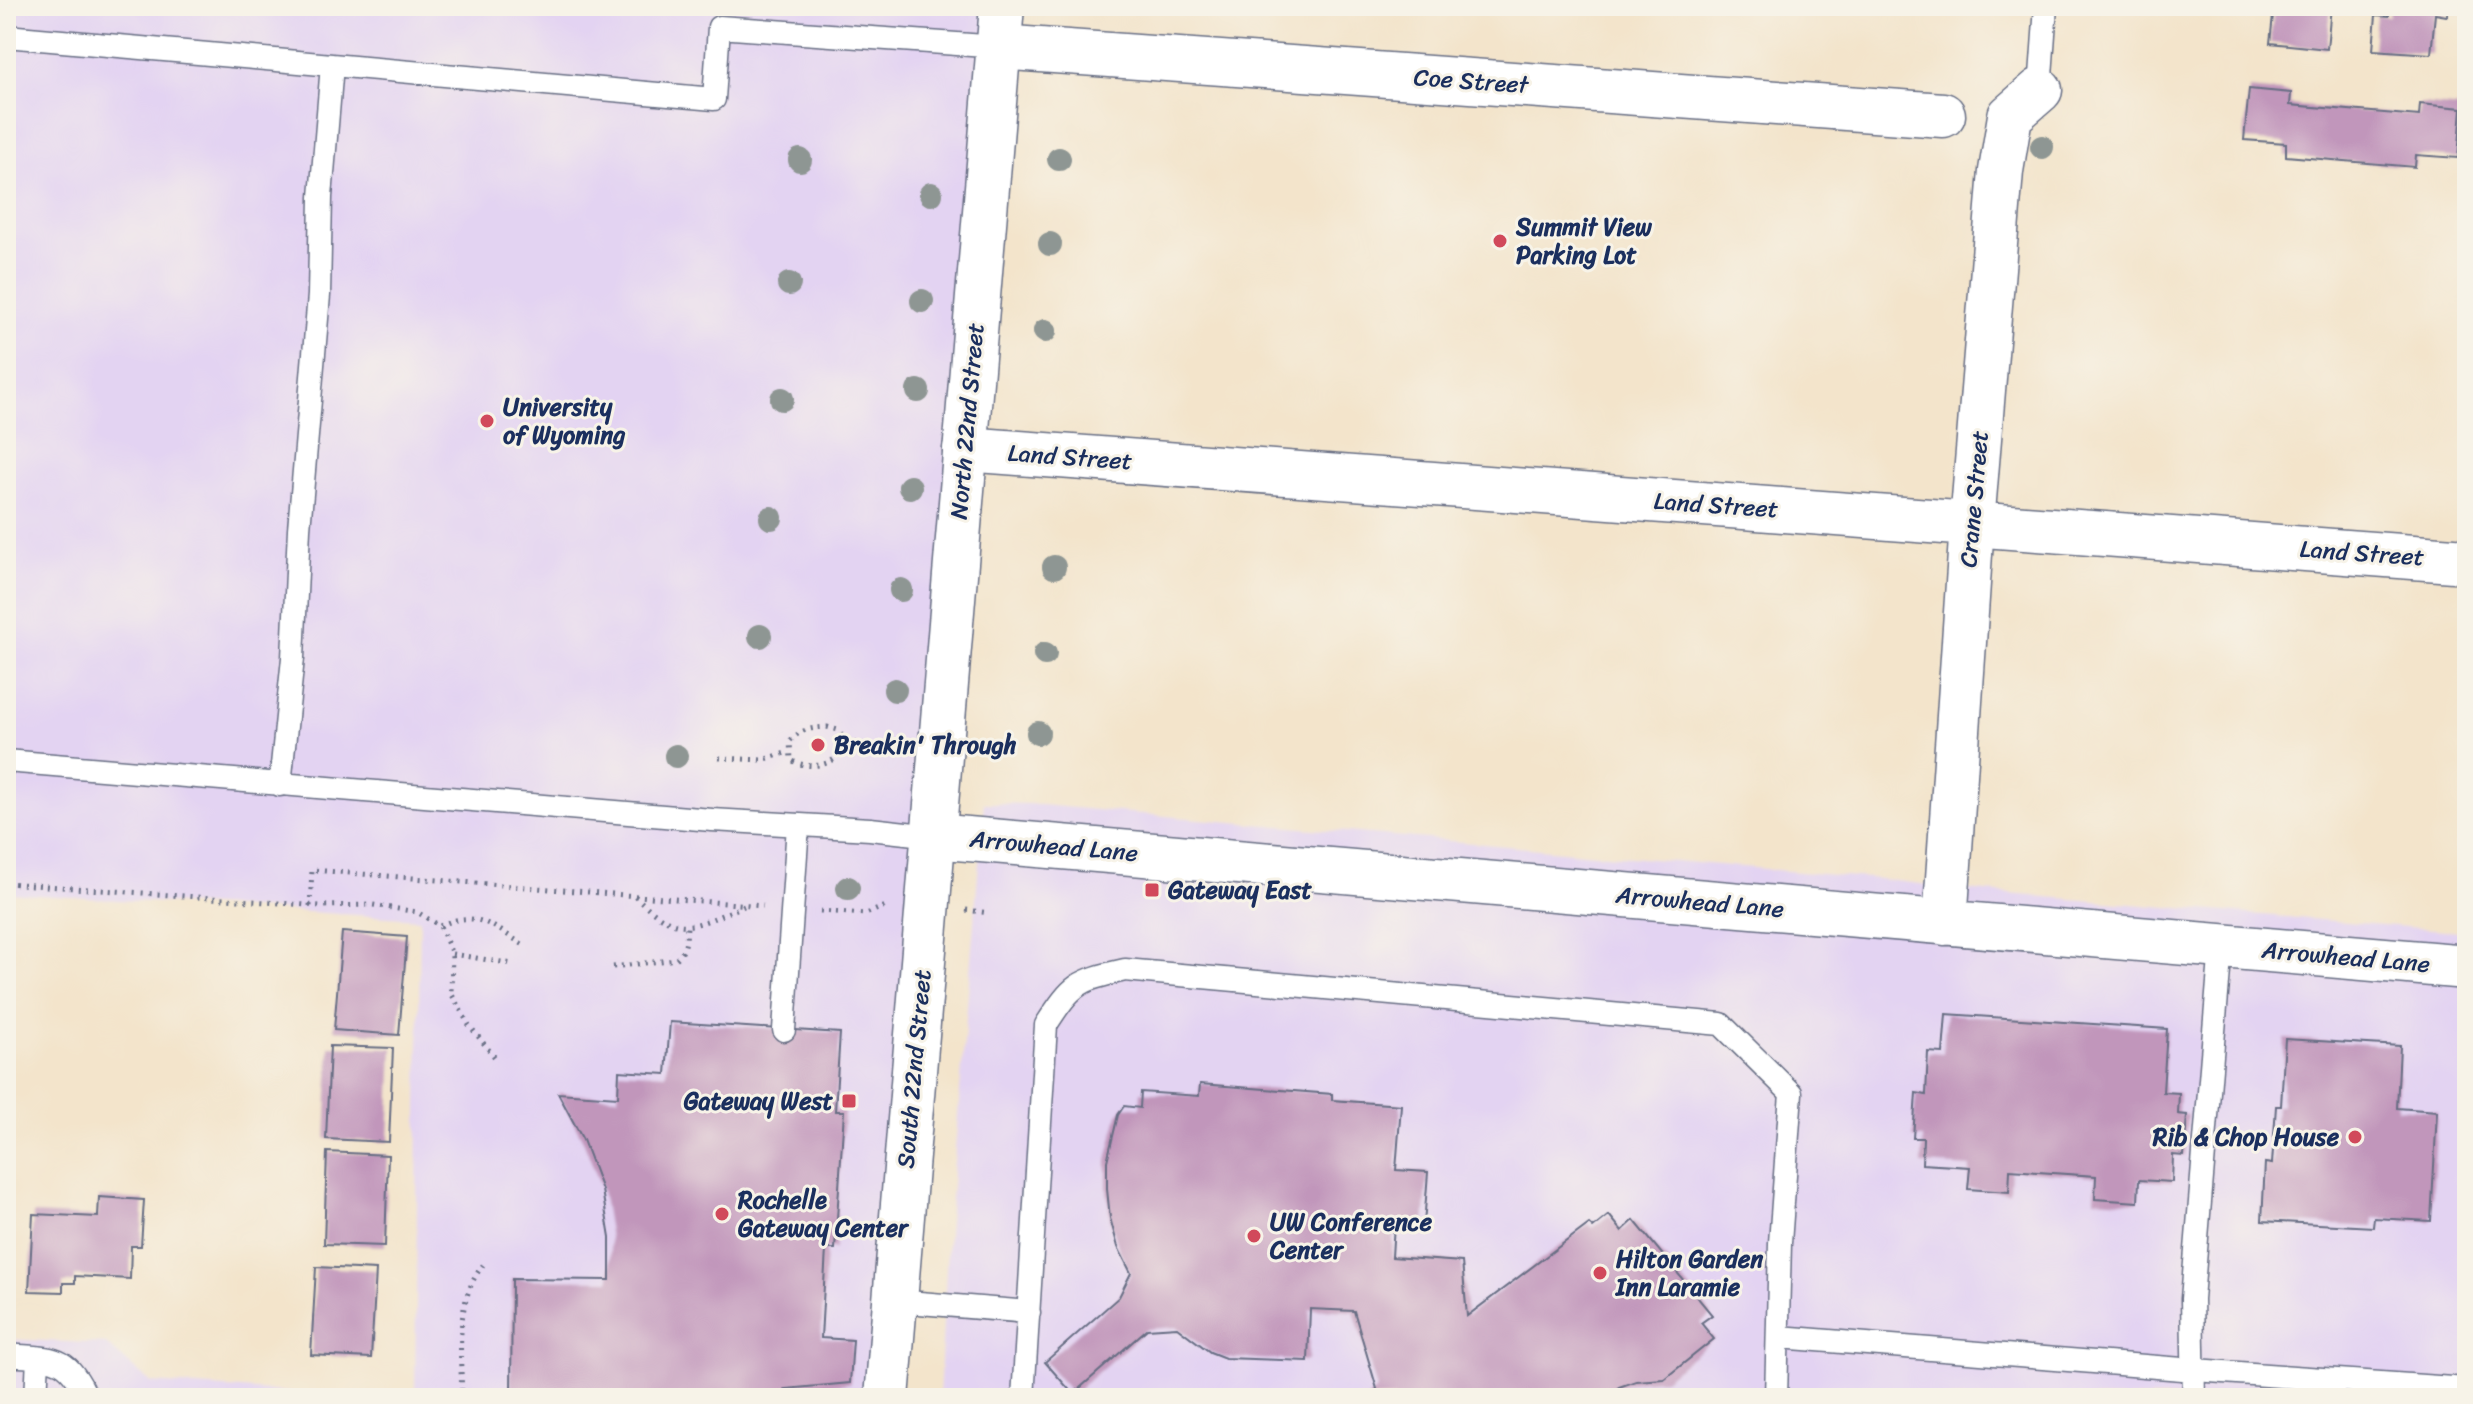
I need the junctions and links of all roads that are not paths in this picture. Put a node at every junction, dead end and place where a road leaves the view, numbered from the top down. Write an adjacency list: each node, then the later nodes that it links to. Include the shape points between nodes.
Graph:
1 (2046, 6): 5 (lane)
2 (1000, 27): 4 (lane, via 719,27 714,99); 6 (street, Coe Street); 7 (street, North 22nd Street)
3 (6, 36): 4 (lane)
4 (332, 65): 11 (lane)
5 (2040, 90): 8 (street, Crane Street, via 2010,116 2001,171)
6 (1943, 115)
7 (965, 449): 8 (street, Land Street); 13 (street, North 22nd Street)
8 (1972, 524): 9 (street, Land Street); 14 (street, Crane Street)
9 (2467, 561)
10 (6, 761): 11 (lane)
11 (280, 785): 12 (lane)
12 (798, 825): 13 (lane); 17 (lane)
13 (933, 836): 14 (street, Arrowhead Lane); 18 (street, South 22nd Street)
14 (1945, 923): 15 (street, Arrowhead Lane)
15 (2221, 946): 16 (street, Arrowhead Lane); 23 (lane, via 2192,1299)
16 (2467, 967)
17 (784, 1030)
18 (895, 1301): 19 (lane); 27 (street, South 22nd Street)
19 (1029, 1312): 20 (lane, via 1046,1025 1065,995 1087,979 1125,970 1721,1024 1791,1093); 28 (lane)
20 (1779, 1337): 23 (lane); 29 (lane)
21 (6, 1355): 22 (lane)
22 (38, 1358): 25 (lane); 26 (lane, via 58,1360 77,1375)
23 (2195, 1370): 24 (lane); 30 (lane)
24 (2467, 1389)
25 (36, 1398)
26 (87, 1398)
27 (887, 1398)
28 (1023, 1398)
29 (1776, 1398)
30 (2194, 1398)

